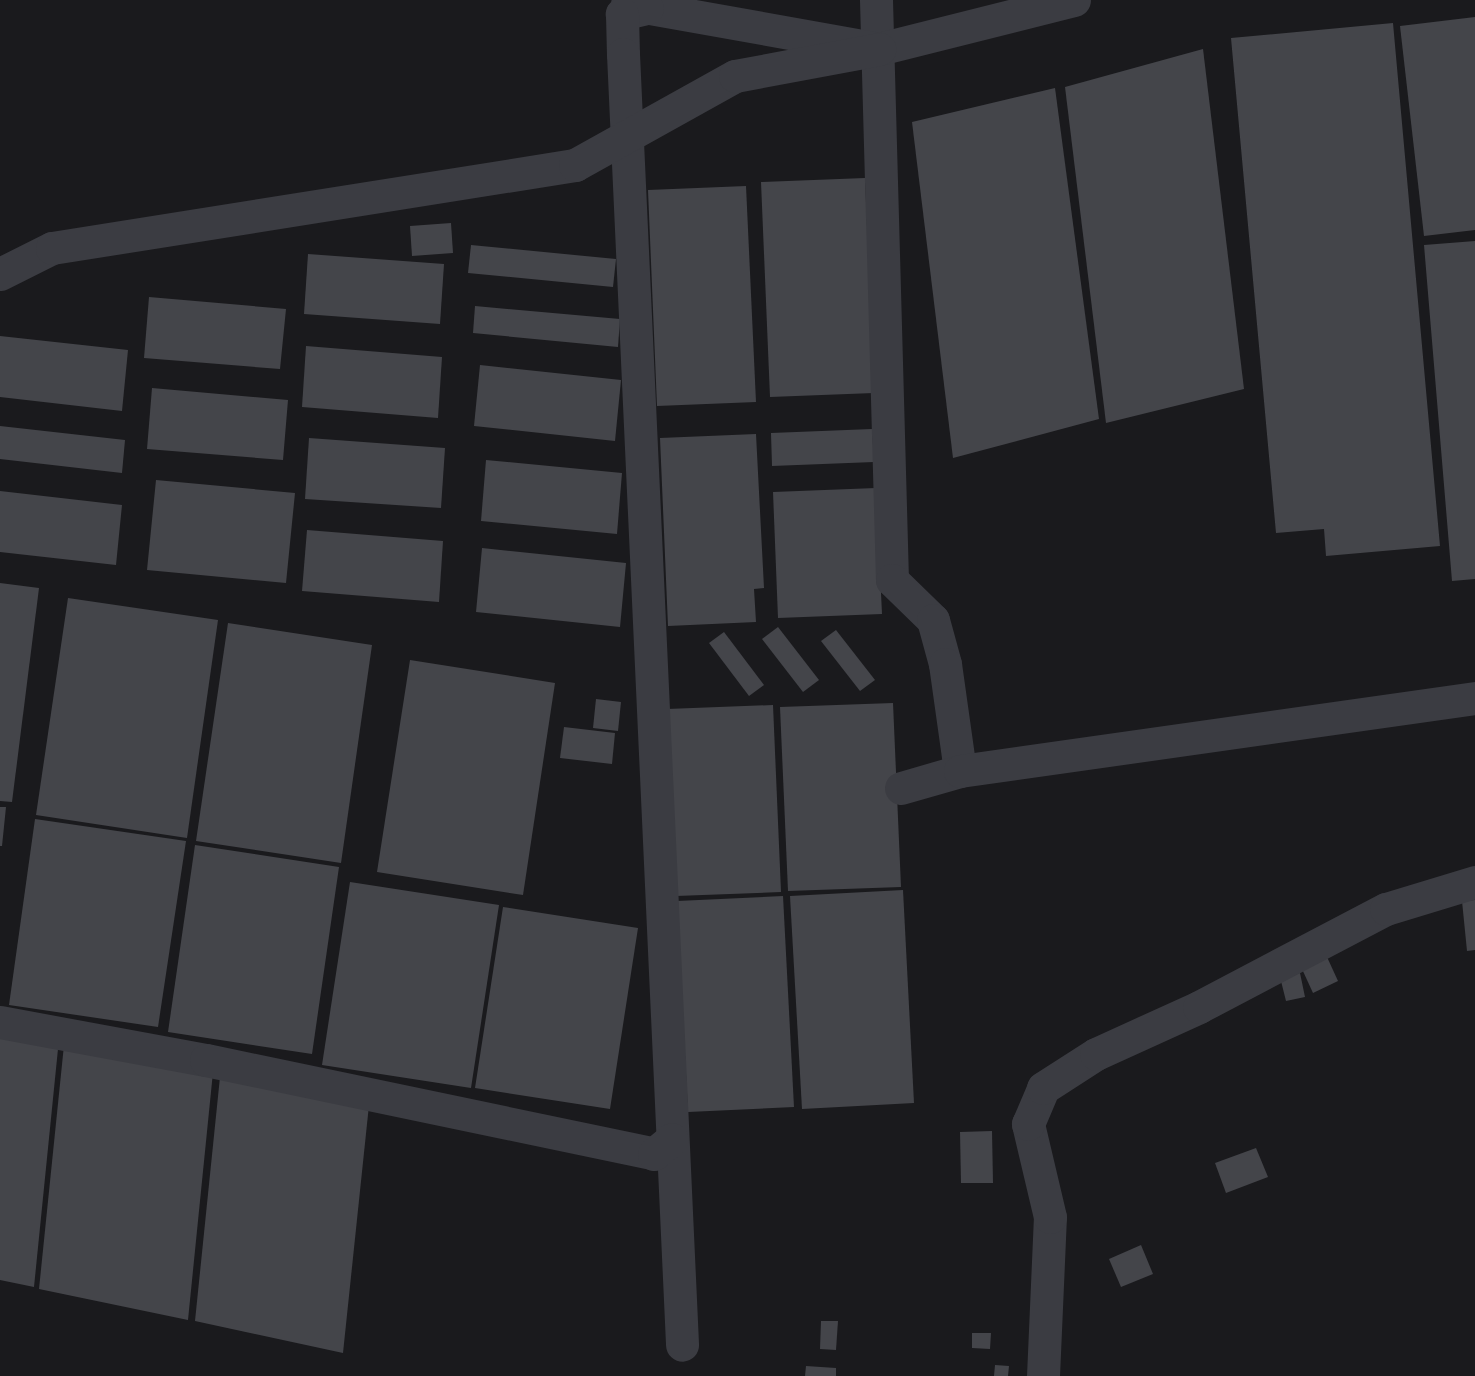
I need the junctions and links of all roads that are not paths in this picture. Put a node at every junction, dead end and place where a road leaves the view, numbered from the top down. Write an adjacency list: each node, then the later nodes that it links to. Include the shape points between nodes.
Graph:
1 (609, 0): 4 (street)
2 (876, 0): 5 (street)
3 (1074, 0): 5 (street)
4 (647, 8): 5 (street); 6 (street, via 622,14)
5 (879, 49): 6 (street, via 735,76); 9 (street, via 892,580 933,620 945,664)
6 (626, 134): 7 (street, via 575,165 52,248); 13 (street)
7 (0, 274)
8 (1475, 698): 9 (street)
9 (960, 771): 10 (street)
10 (901, 788)
11 (1475, 882): 15 (street, via 1386,909 1199,1007 1096,1054 1043,1088 1028,1124 1050,1217)
12 (0, 1022): 13 (street, via 206,1060 654,1154)
13 (672, 1139): 14 (street)
14 (682, 1345)
15 (1043, 1376)

